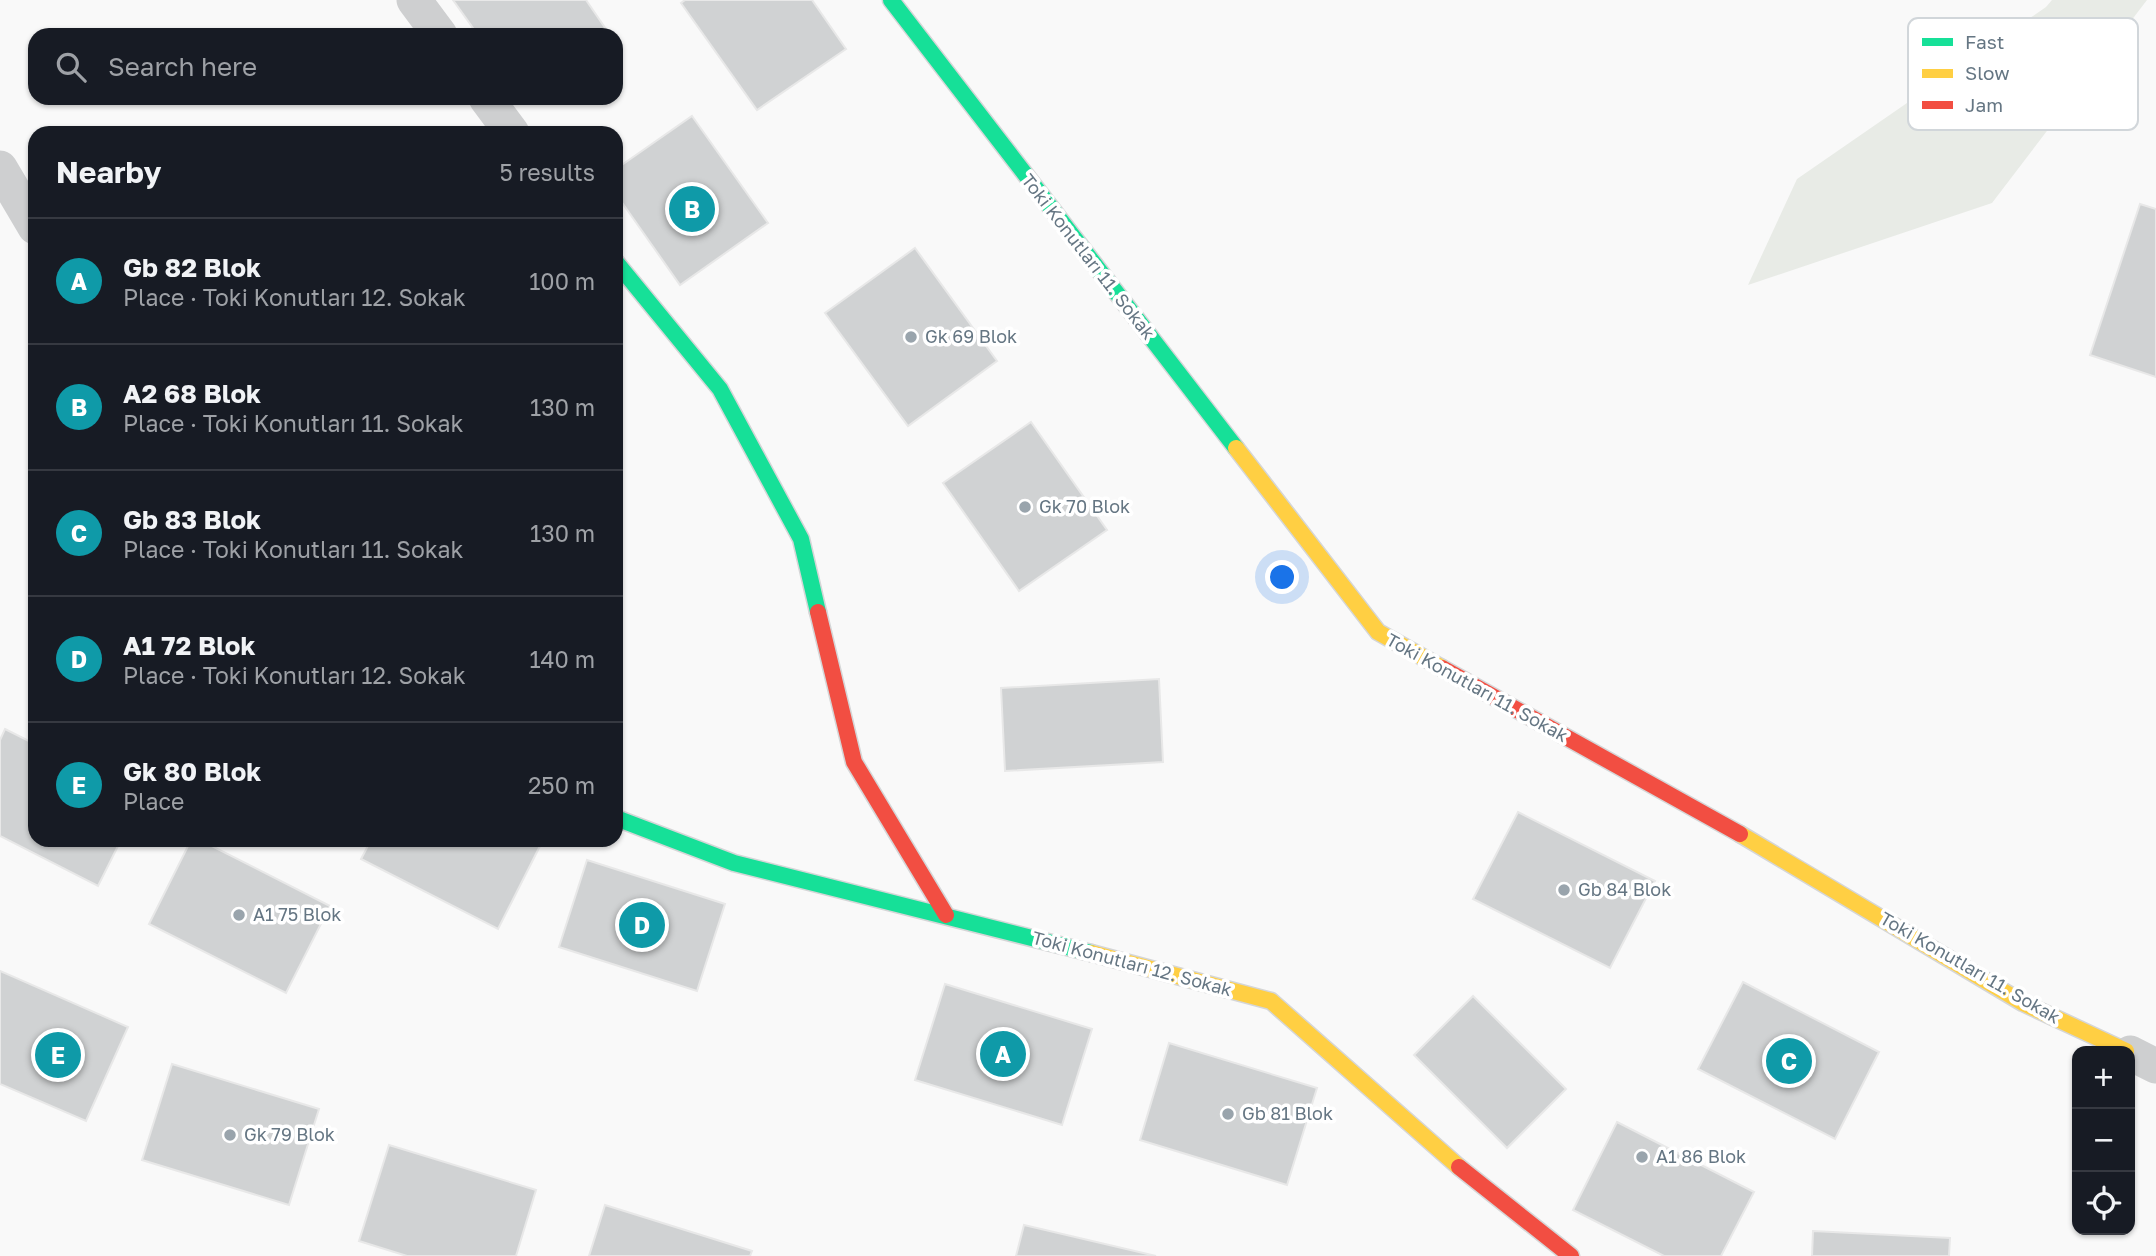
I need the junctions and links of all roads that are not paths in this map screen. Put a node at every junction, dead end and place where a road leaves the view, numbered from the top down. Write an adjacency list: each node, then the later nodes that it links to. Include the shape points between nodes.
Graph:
1 (414, 0): 3 (street)
2 (891, 0): 11 (street, Toki Konutları 11. Sokak, via 1378,632 1742,835 2023,1003)
3 (435, 28)
4 (491, 105): 5 (street)
5 (507, 126)
6 (0, 168): 7 (street)
7 (28, 215)
8 (623, 271): 10 (street, via 720,389 801,539 854,762)
9 (623, 821): 10 (street, Toki Konutları 12. Sokak, via 734,863)
10 (946, 915): 14 (street, Toki Konutları 12. Sokak, via 1271,1001 1438,1151)
11 (2115, 1046)
12 (2135, 1056): 13 (street, Toki Konutları 11. Sokak)
13 (2156, 1066)
14 (1571, 1256)

